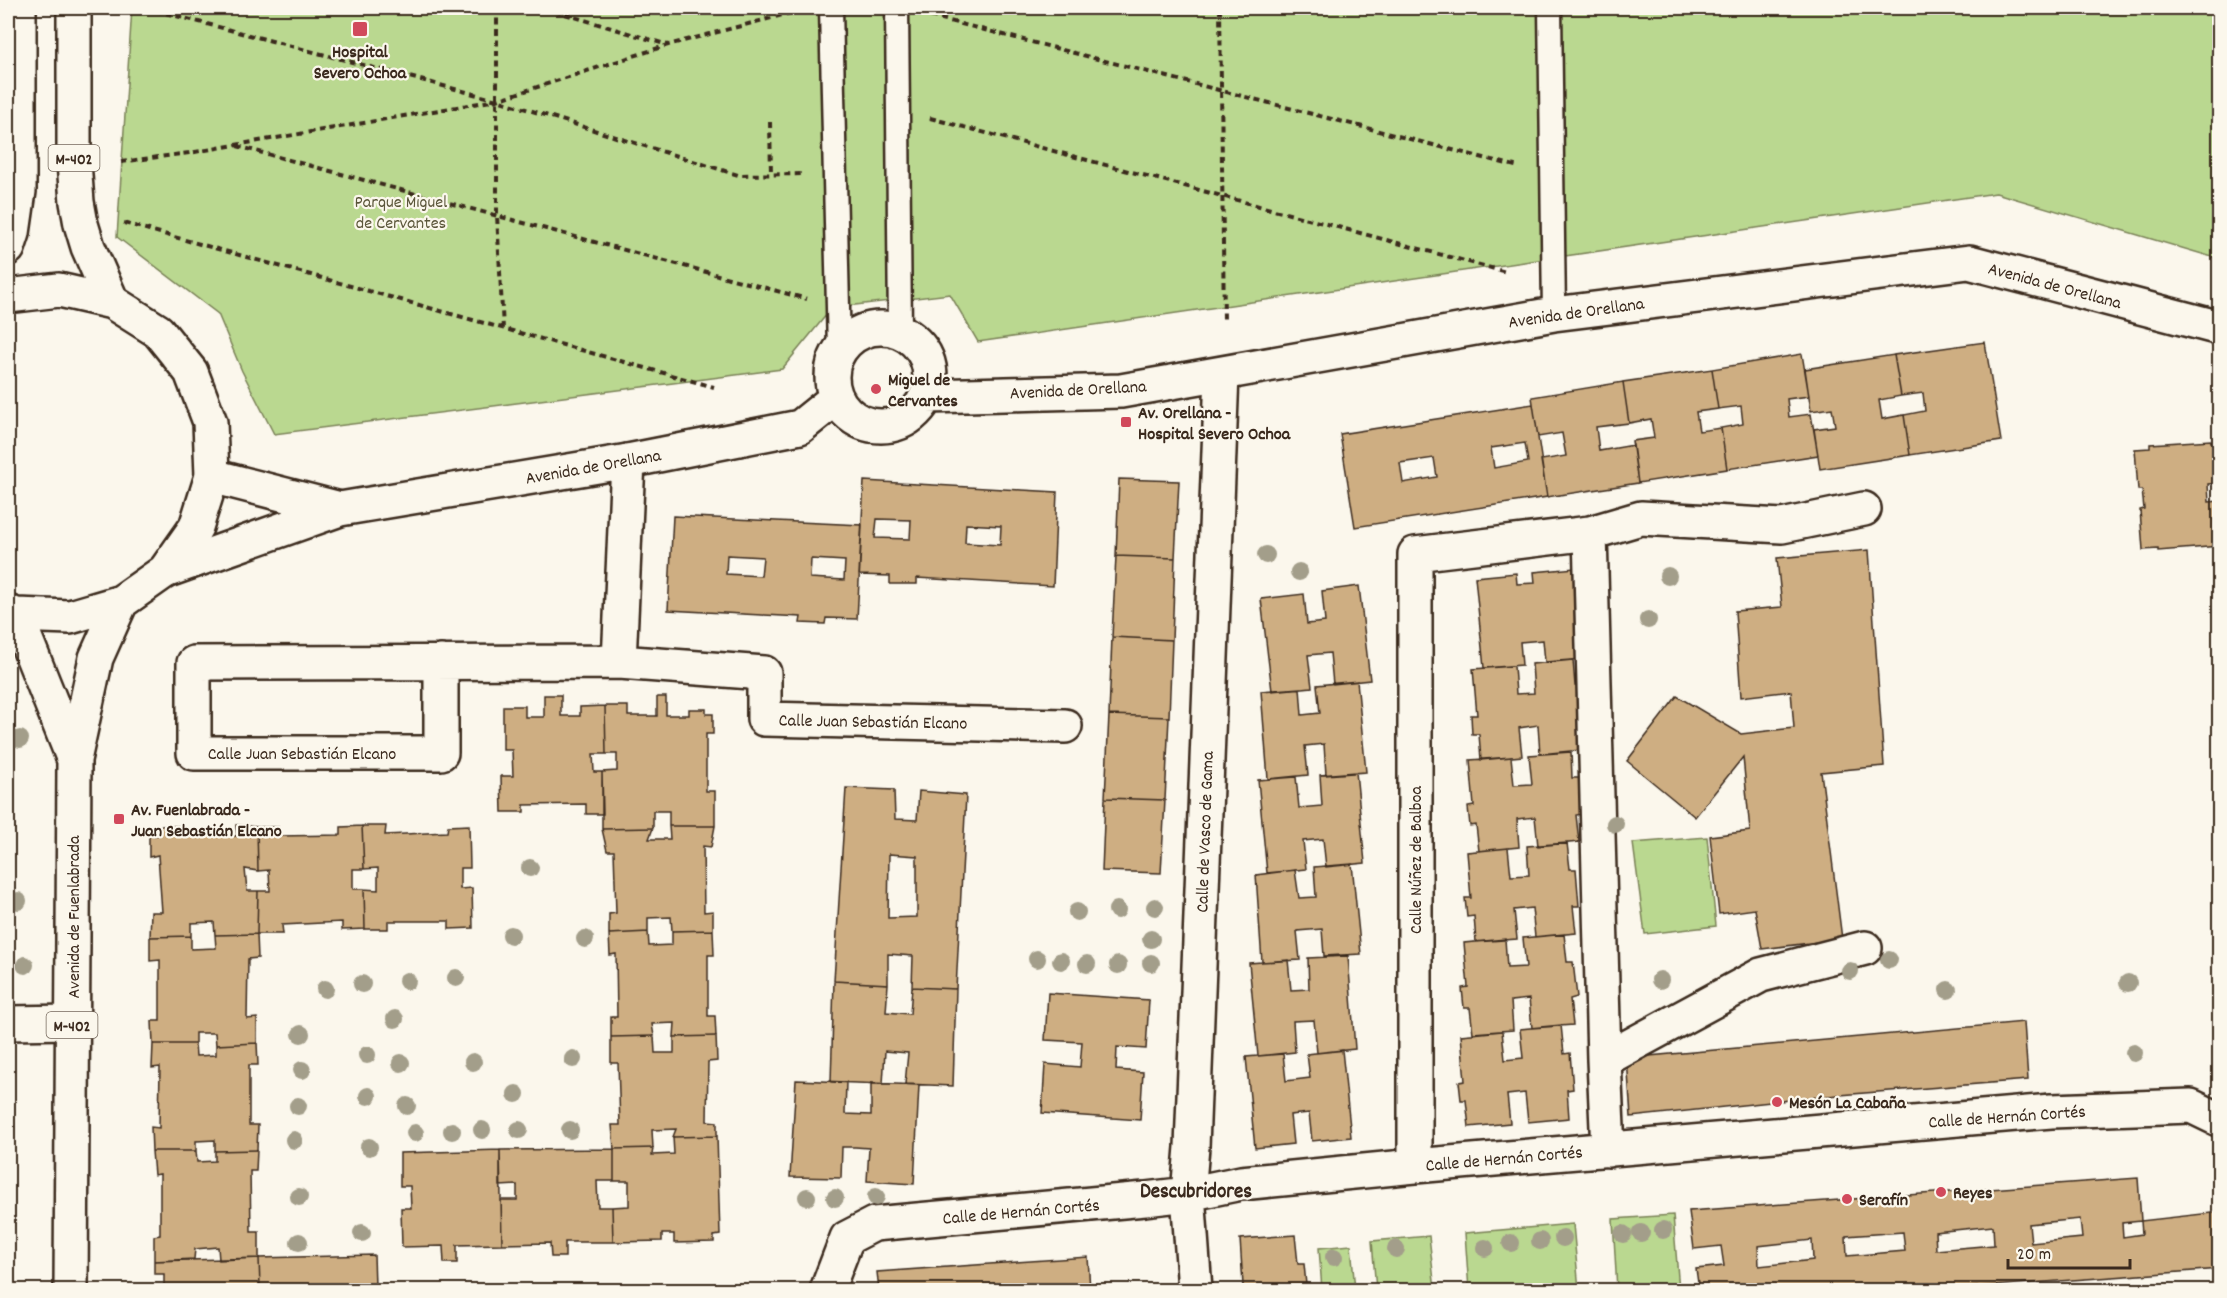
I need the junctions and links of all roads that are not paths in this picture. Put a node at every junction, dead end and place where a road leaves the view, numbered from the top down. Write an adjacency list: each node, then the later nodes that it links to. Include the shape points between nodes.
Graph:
1 (19, 8): 6 (main road, via 19,191)
2 (74, 8): 8 (main road, M-402, via 77,202 88,247)
3 (831, 8): 12 (lane)
4 (897, 8): 11 (lane)
5 (1550, 8): 9 (lane)
6 (8, 248)
7 (8, 296): 8 (main road, via 59,290)
8 (112, 302): 17 (main road, via 158,331 191,372 210,422)
9 (1554, 314): 10 (main road, Avenida de Orellana, via 1969,262); 13 (main road, Avenida de Orellana)
10 (2220, 328)
11 (900, 332): 12 (main road, via 880,328 864,331); 14 (main road, via 922,349 929,364)
12 (839, 351): 15 (main road, via 833,366)
13 (1222, 374): 14 (main road, Avenida de Orellana, via 1121,391); 35 (main road, Calle de Vasco de Gama)
14 (927, 396): 15 (main road, via 905,420 874,426 858,421)
15 (836, 398): 16 (main road, Avenida de Orellana, via 800,427)
16 (628, 461): 18 (main road, Avenida de Orellana); 25 (main road)
17 (212, 476): 18 (main road, Avenida de Orellana); 21 (main road, via 196,527)
18 (340, 508): 21 (main road, Avenida de Orellana)
19 (1864, 509): 20 (main road, via 1782,526 1641,518)
20 (1590, 533): 31 (main road); 34 (main road, Calle Núñez de Balboa, via 1414,554)
21 (165, 570): 22 (main road)
22 (121, 602): 23 (main road, via 70,617); 27 (main road, Avenida de Fuenlabrada, via 96,657)
23 (12, 614): 27 (main road, Avenida de Fuenlabrada)
24 (441, 662): 24 (main road, Calle Juan Sebastián Elcano, via 194,663 194,753 441,753); 25 (main road, Calle Juan Sebastián Elcano)
25 (619, 662): 26 (main road, Calle Juan Sebastián Elcano, via 765,673 764,719)
26 (1065, 726)
27 (74, 760): 29 (main road, Avenida de Fuenlabrada / M-402)
28 (1865, 948): 31 (main road, via 1761,975)
29 (72, 1022): 30 (main road); 36 (main road, Avenida de Fuenlabrada / M-402)
30 (8, 1023)
31 (1604, 1060): 33 (main road)
32 (2220, 1120): 33 (main road, Calle de Hernán Cortés, via 2190,1106 2051,1112)
33 (1608, 1150): 34 (main road, Calle de Hernán Cortés)
34 (1415, 1166): 35 (main road, Calle de Hernán Cortés, via 1241,1183)
35 (1188, 1194): 37 (main road, Calle de Hernán Cortés, via 874,1224 847,1238); 38 (main road, Calle de Vasco de Gama)
36 (71, 1290)
37 (827, 1290)
38 (1195, 1290)

